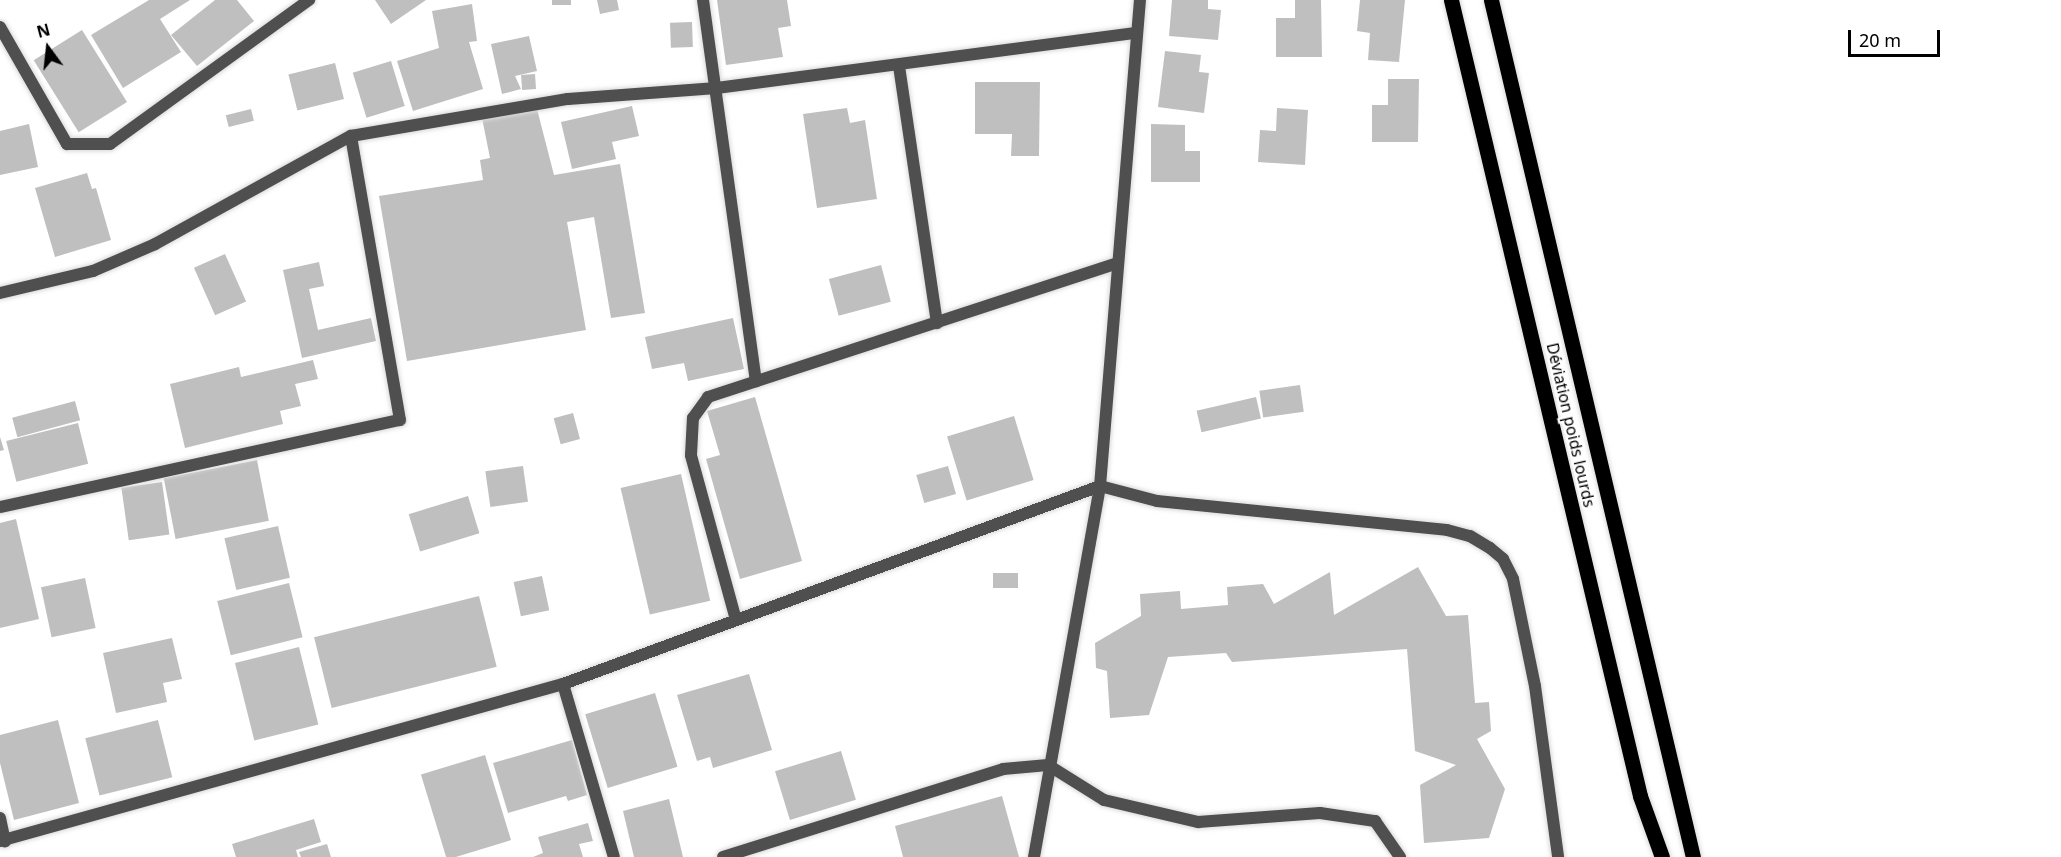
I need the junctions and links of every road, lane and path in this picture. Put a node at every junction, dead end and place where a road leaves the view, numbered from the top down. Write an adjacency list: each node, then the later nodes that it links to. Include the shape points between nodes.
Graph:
1 (309, 0): 6 (street, via 110,144 67,144)
2 (703, 0): 9 (street)
3 (1140, 0): 7 (street)
4 (1451, 0): 27 (main road, Déviation poids lourds, via 1640,796)
5 (1491, 0): 28 (main road, Déviation poids lourds)
6 (2, 33)
7 (1135, 33): 8 (street); 11 (street)
8 (899, 66): 9 (street); 13 (street)
9 (717, 88): 10 (street, via 568,99); 14 (street)
10 (351, 136): 12 (street, via 155,244 93,271); 16 (street, via 400,420)
11 (1117, 263): 13 (street); 15 (street)
12 (0, 293)
13 (937, 323): 14 (street)
14 (756, 381): 17 (street, via 708,397 693,418 691,455)
15 (1100, 486): 17 (street); 19 (street); 26 (street, via 1157,501 1447,530 1470,536 1496,554 1513,579 1533,675)
16 (0, 507)
17 (736, 620): 18 (street)
18 (563, 684): 21 (street); 22 (street)
19 (1048, 765): 23 (street, via 1003,769); 24 (street); 25 (street, via 1104,800 1198,822 1320,813 1375,821)
20 (0, 818): 21 (street)
21 (2, 841)
22 (614, 857)
23 (723, 857)
24 (1034, 857)
25 (1400, 857)
26 (1558, 857)
27 (1662, 857)
28 (1693, 857)

